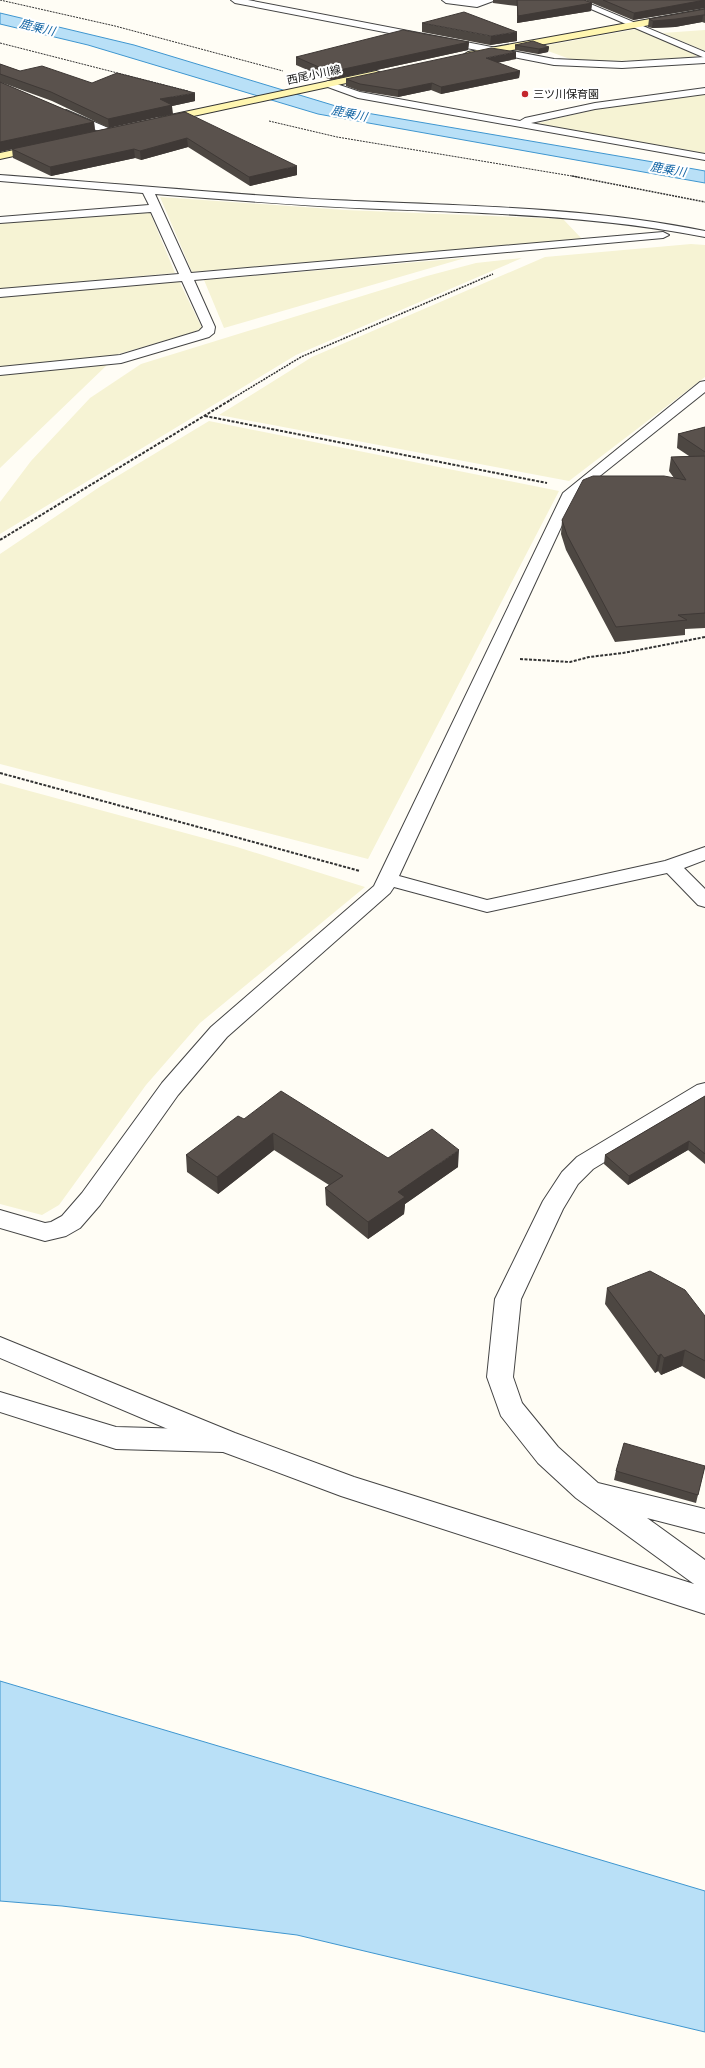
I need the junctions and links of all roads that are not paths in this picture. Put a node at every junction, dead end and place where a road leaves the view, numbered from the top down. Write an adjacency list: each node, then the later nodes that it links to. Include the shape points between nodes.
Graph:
1 (235, 0): 7 (street)
2 (446, 0): 3 (street, via 477,4)
3 (492, 0)
4 (574, 0): 6 (street)
5 (705, 12): 6 (main road)
6 (633, 25): 7 (main road); 8 (street)
7 (489, 50): 9 (main road); 10 (street, via 538,60 592,64 657,64)
8 (705, 55)
9 (458, 57)
10 (705, 60)
11 (389, 71): 12 (main road, 西尾小川線)
12 (323, 85): 15 (main road, 西尾小川線); 16 (street, via 358,95)
13 (705, 91): 16 (street, via 595,106)
14 (54, 107): 17 (street)
15 (154, 122)
16 (516, 124): 21 (street)
17 (113, 131): 18 (main road)
18 (94, 135)
19 (51, 145): 20 (main road)
20 (0, 156)
21 (705, 158)
22 (0, 178): 23 (street)
23 (147, 189): 24 (street); 26 (street, via 333,203 554,212)
24 (154, 208): 25 (street); 28 (street)
25 (0, 220)
26 (692, 230): 27 (street); 28 (street, via 556,245)
27 (705, 234)
28 (186, 276): 29 (street); 30 (street, via 209,327 204,334 121,359)
29 (0, 293)
30 (0, 371)
31 (705, 386): 34 (street, via 570,493)
32 (705, 854): 33 (street)
33 (670, 866): 34 (street, via 487,906); 35 (street)
34 (388, 879): 37 (street, via 383,889 219,1032 170,1089 91,1200 71,1222 57,1230 45,1232)
35 (705, 901)
36 (705, 1091): 41 (street, via 585,1164 570,1178 552,1207 508,1299 500,1377 510,1408 548,1456)
37 (0, 1219)
38 (0, 1347): 40 (street)
39 (0, 1402): 40 (lane, via 116,1438)
40 (225, 1441): 44 (street, via 351,1488)
41 (586, 1490): 42 (street); 43 (street)
42 (705, 1521)
43 (705, 1576)
44 (705, 1601)

